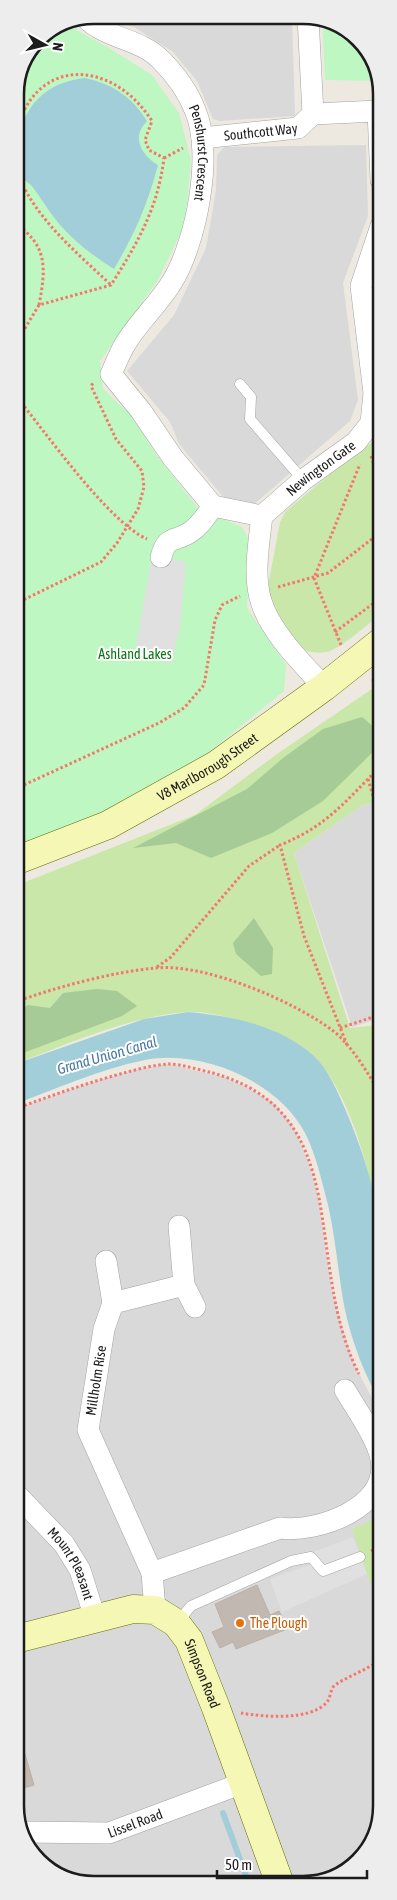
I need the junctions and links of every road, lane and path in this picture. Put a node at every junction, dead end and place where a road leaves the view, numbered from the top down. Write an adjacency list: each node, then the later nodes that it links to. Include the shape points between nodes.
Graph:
1 (92, 24): 6 (street, Penshurst Crescent, via 133,41 160,59 196,110)
2 (308, 24): 5 (street)
3 (24, 110): 10 (path, via 40,90 60,78 76,74 97,76 115,83 142,105 152,121 144,140 149,150 164,158 161,184 141,236)
4 (373, 111): 5 (street)
5 (313, 114): 6 (street, Southcott Way, via 298,128)
6 (202, 138): 22 (street, Penshurst Crescent, via 201,194 189,248 172,282 124,345 111,374)
7 (24, 189): 10 (path, via 40,213)
8 (24, 229): 11 (path, via 38,243 42,256 43,284)
9 (373, 250): 15 (street, via 361,286)
10 (111, 286): 11 (path)
11 (39, 305): 12 (path)
12 (24, 330)
13 (96, 379): 24 (path, via 91,386 107,424 142,472 144,487 138,509)
14 (240, 384): 21 (lane, via 250,397 250,419)
15 (373, 385)
16 (24, 406): 24 (path)
17 (373, 428): 21 (street, Newington Gate)
18 (373, 433): 19 (path, via 368,446)
19 (373, 460)
20 (361, 463): 27 (path)
21 (303, 480): 23 (street, Newington Gate)
22 (213, 506): 23 (street); 26 (street, via 201,524 188,534 171,539)
23 (262, 516): 28 (street, via 257,560)
24 (128, 527): 26 (path); 29 (path, via 102,562)
25 (373, 539): 27 (path, via 328,573)
26 (163, 551)
27 (314, 578): 28 (path); 31 (path)
28 (260, 591): 34 (street, via 260,600 282,640); 37 (path, via 236,596 222,605 215,620 204,684 184,708 109,747)
29 (24, 600)
30 (373, 604): 31 (path)
31 (334, 632): 32 (path)
32 (341, 645)
33 (373, 648): 34 (street, V8 Marlborough Street)
34 (324, 687): 40 (street, V8 Marlborough Street, via 216,765 108,825)
35 (373, 774): 36 (path)
36 (368, 779): 38 (path); 39 (path, via 333,816 302,836)
37 (24, 785)
38 (373, 796)
39 (280, 845): 41 (path, via 248,866 171,957); 44 (path, via 304,936)
40 (24, 858)
41 (157, 968): 42 (path, via 81,983); 45 (path, via 193,971 278,997 333,1031)
42 (24, 999)
43 (373, 1017): 44 (path)
44 (340, 1028): 45 (path)
45 (349, 1048): 46 (path)
46 (373, 1084)
47 (24, 1106): 53 (path, via 93,1082 168,1064 224,1077 273,1102 293,1126 308,1161 318,1196 332,1292 354,1364)
48 (179, 1226): 50 (street)
49 (106, 1261): 51 (street)
50 (184, 1285): 51 (street); 52 (street)
51 (113, 1303): 58 (street, Millholm Rise, via 104,1330 88,1430)
52 (195, 1307)
53 (354, 1385): 54 (street)
54 (373, 1439)
55 (373, 1491): 58 (street, via 352,1512 320,1526 297,1530 280,1528)
56 (24, 1502): 60 (street, Mount Pleasant, via 64,1544 76,1563)
57 (360, 1557): 59 (lane, via 323,1571 312,1557 291,1561)
58 (152, 1572): 59 (street, Millholm Rise)
59 (166, 1617): 60 (street, via 133,1609); 63 (street, Simpson Road, via 189,1640)
60 (95, 1618): 61 (street)
61 (24, 1637)
62 (373, 1665): 63 (path, via 333,1686 326,1702 307,1713 274,1716)
63 (216, 1708): 64 (street, Simpson Road)
64 (243, 1783): 65 (street, Lissel Road, via 109,1834); 66 (street, Simpson Road)
65 (29, 1832)
66 (277, 1876)

